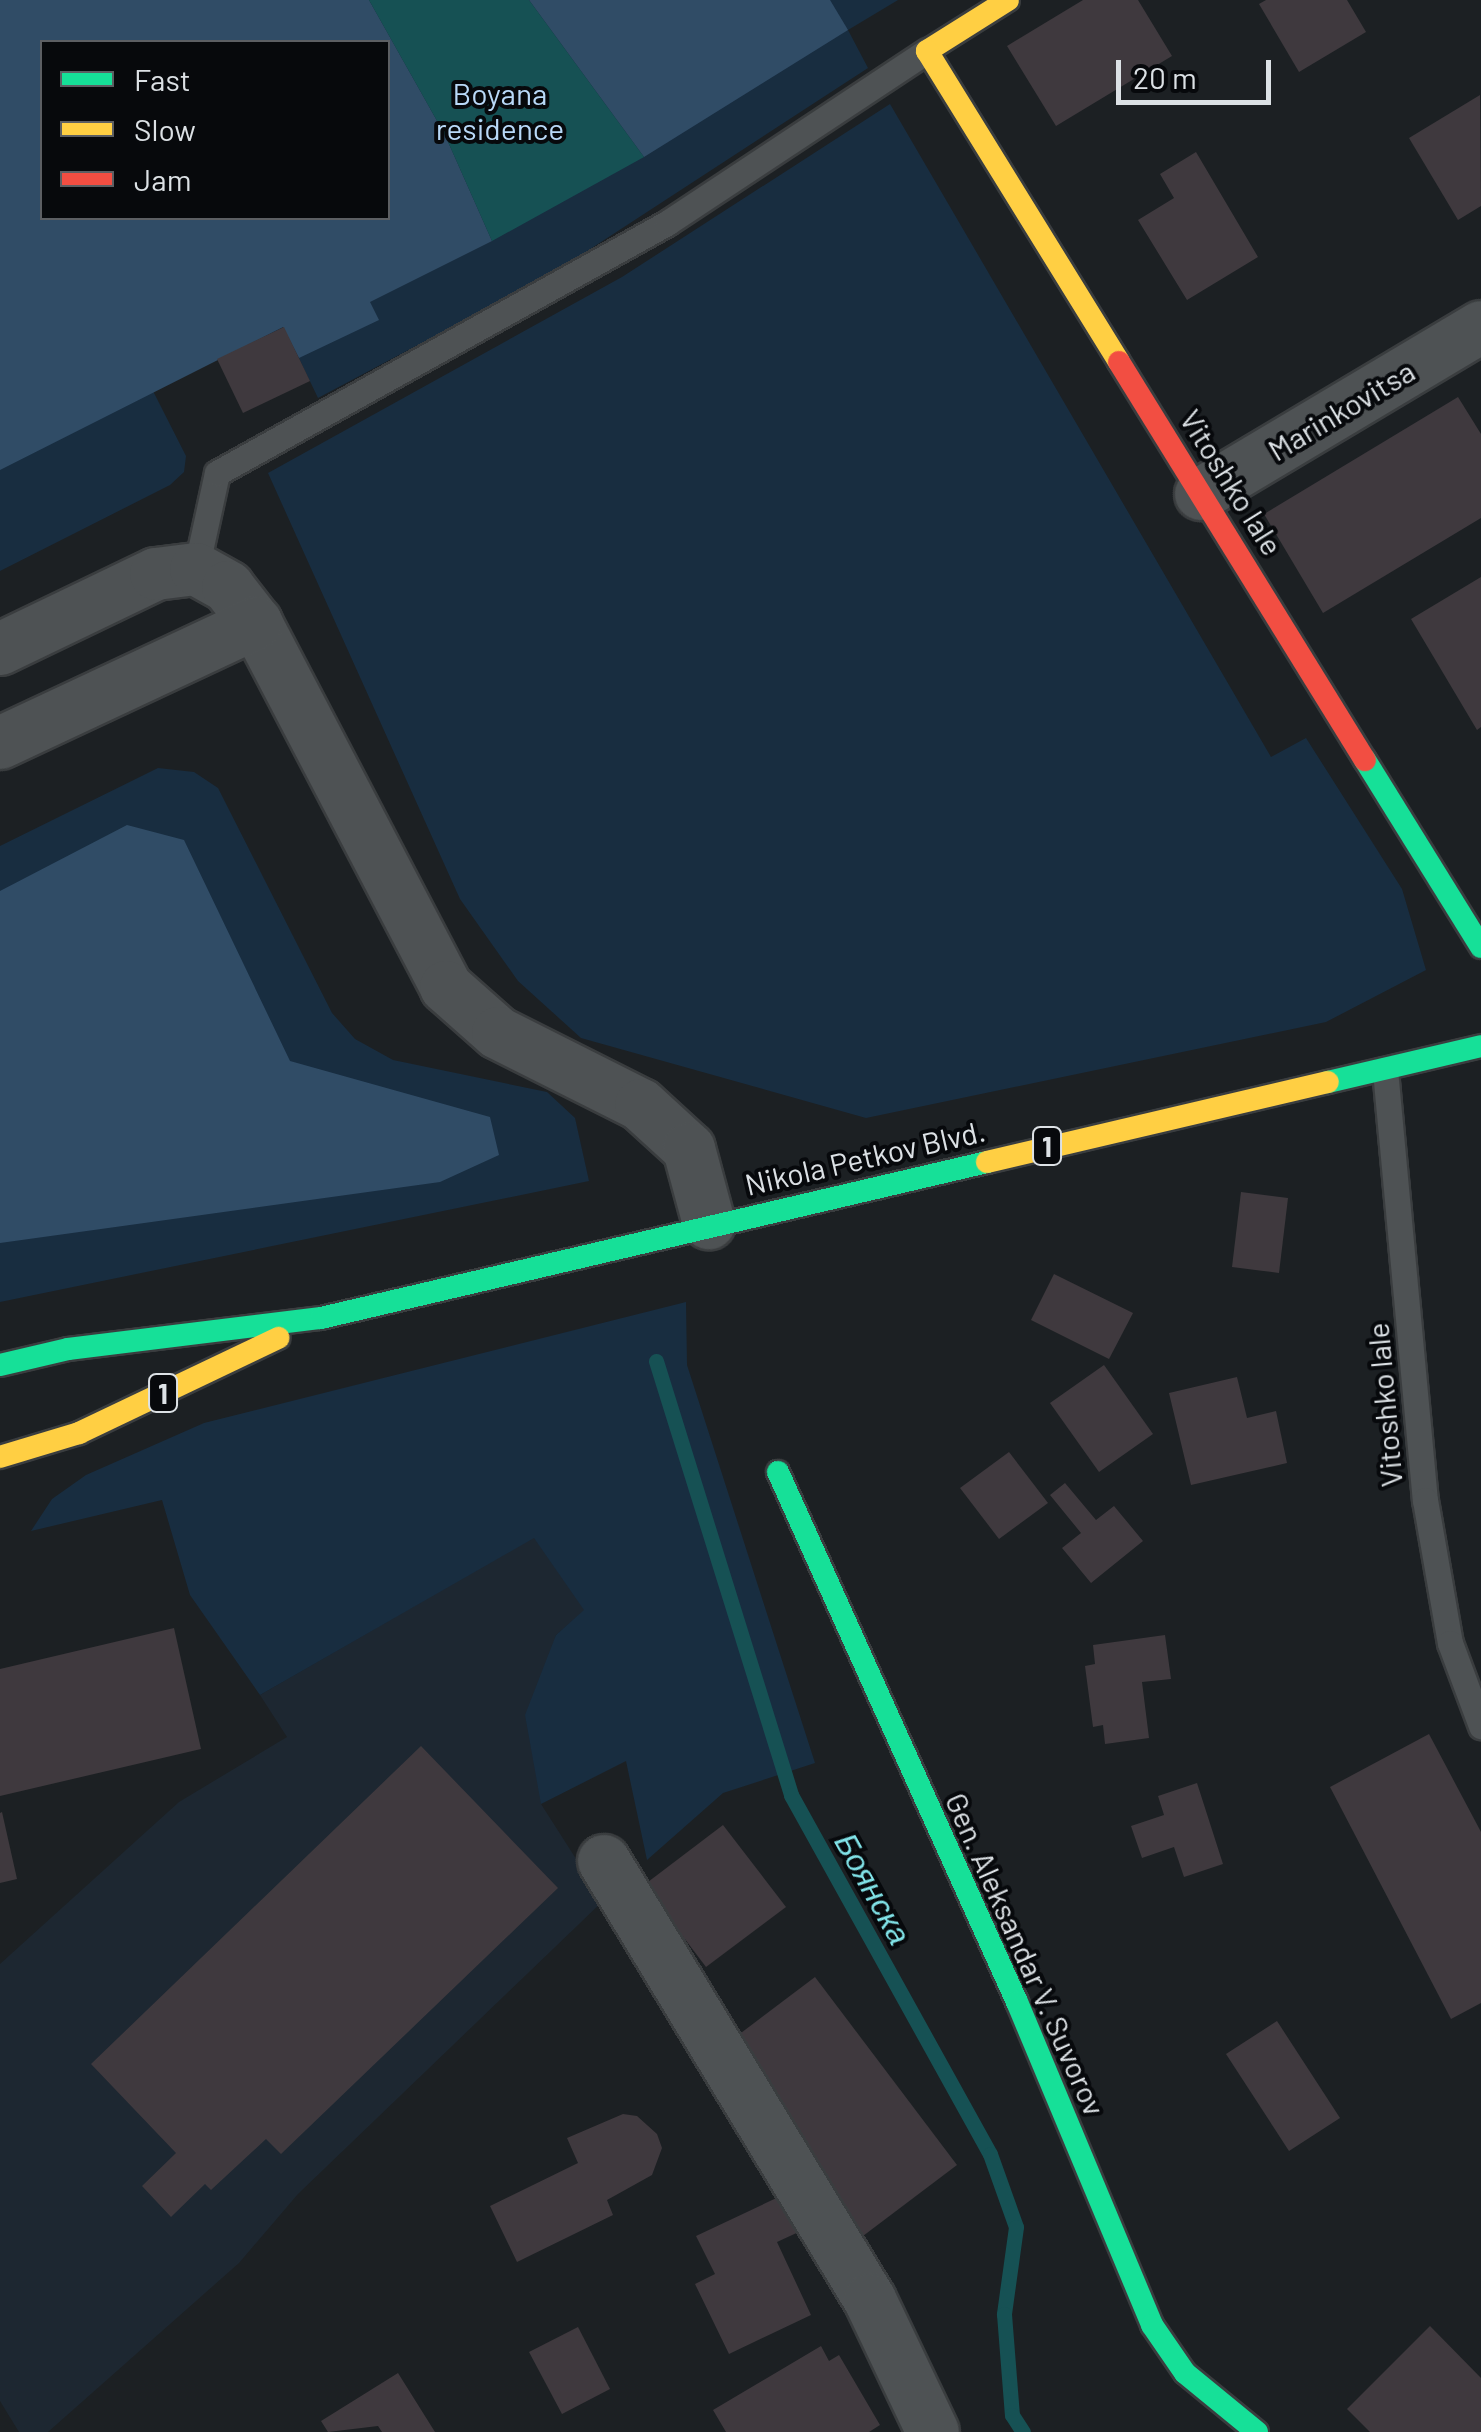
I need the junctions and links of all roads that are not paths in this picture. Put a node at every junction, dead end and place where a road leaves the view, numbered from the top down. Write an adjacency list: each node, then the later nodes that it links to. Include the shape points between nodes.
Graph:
1 (1008, 0): 2 (main road)
2 (927, 51): 4 (main road, Vitoshko lale); 5 (lane, via 667,223 217,473)
3 (1481, 327): 4 (street, Marinkovitsa)
4 (1202, 494): 9 (main road, Vitoshko lale)
5 (196, 569): 6 (street, via 228,587); 7 (street, via 156,574)
6 (256, 623): 8 (street); 12 (street, via 446,987 498,1033 641,1104 689,1148)
7 (0, 649)
8 (0, 743)
9 (1481, 947)
10 (1481, 1046): 11 (main road, Nikola Petkov Blvd. / 1)
11 (1386, 1070): 12 (main road, Nikola Petkov Blvd. / 1); 17 (lane, Vitoshko lale, via 1425,1500 1450,1643)
12 (709, 1222): 13 (main road, Nikola Petkov Blvd. / 1)
13 (321, 1318): 14 (main road, Nikola Petkov Blvd. / 1); 15 (main road, Nikola Petkov Blvd. / 1, via 79,1433)
14 (0, 1364)
15 (0, 1456)
16 (778, 1472): 20 (main road, Gen. Aleksandar V. Suvorov, via 1017,2002 1152,2325 1185,2373)
17 (1481, 1726)
18 (604, 1862): 19 (street, via 870,2300)
19 (932, 2432)
20 (1256, 2432)

